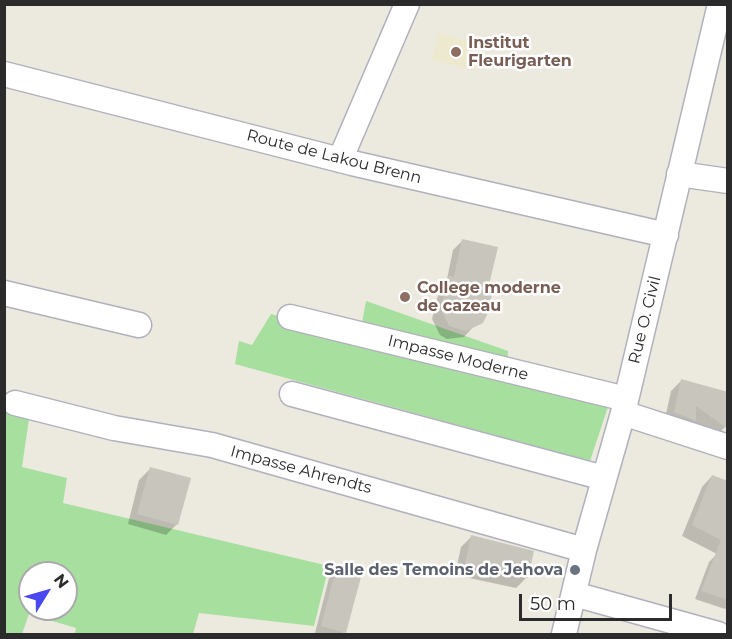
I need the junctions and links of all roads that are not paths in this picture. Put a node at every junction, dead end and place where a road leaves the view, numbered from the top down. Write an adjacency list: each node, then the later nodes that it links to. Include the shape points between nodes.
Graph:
1 (407, 4): 4 (street)
2 (720, 4): 5 (street, Rue O. Civil)
3 (4, 74): 4 (street, Route de Lakou Brenn)
4 (340, 160): 7 (street, Route de Lakou Brenn)
5 (679, 174): 6 (street); 7 (street, Rue O. Civil)
6 (728, 181)
7 (666, 235): 13 (street, Rue O. Civil)
8 (4, 293): 10 (street)
9 (290, 317): 13 (street, Impasse Moderne)
10 (139, 325)
11 (292, 394): 15 (street)
12 (15, 403): 16 (street, Impasse Ahrendts, via 114,428 212,445)
13 (624, 406): 14 (street, Impasse Moderne); 15 (street, Rue O. Civil)
14 (728, 447)
15 (604, 478): 16 (street, Rue O. Civil)
16 (584, 550): 17 (street, Rue O. Civil)
17 (574, 594): 18 (street, Rue O. Civil); 19 (street)
18 (564, 634)
19 (718, 634)

